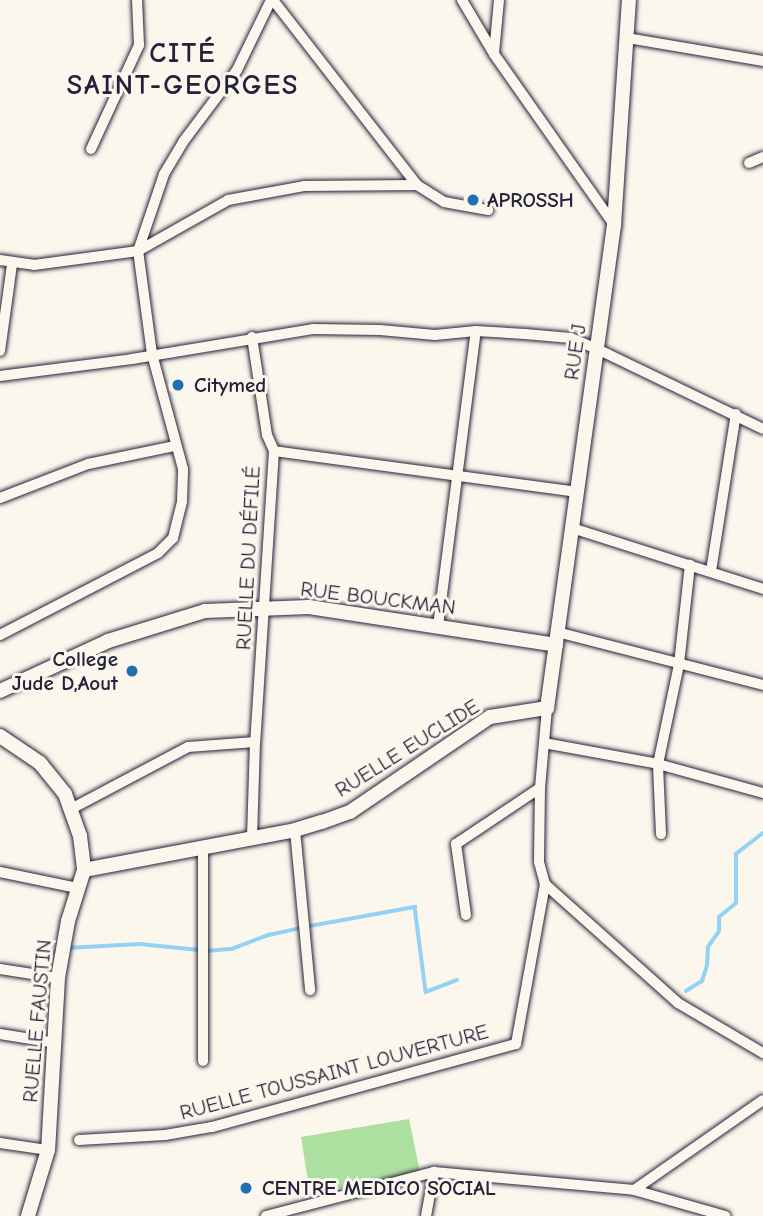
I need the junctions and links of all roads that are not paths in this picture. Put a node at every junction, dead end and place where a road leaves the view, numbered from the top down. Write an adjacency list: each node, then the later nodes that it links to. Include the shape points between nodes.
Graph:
1 (137, 0): 9 (street, via 138,45)
2 (272, 0): 12 (street); 15 (street, via 237,70 164,174)
3 (461, 0): 7 (street)
4 (499, 0): 7 (street)
5 (629, 0): 6 (street, RUE J)
6 (627, 38): 8 (street); 14 (street, RUE J)
7 (494, 54): 14 (street)
8 (763, 61)
9 (91, 149)
10 (763, 157): 11 (street)
11 (749, 163)
12 (417, 185): 13 (street, via 444,202); 15 (street, via 304,186 228,200)
13 (488, 210)
14 (614, 225): 20 (street, RUE J)
15 (138, 251): 17 (street, via 70,262); 22 (street)
16 (0, 260): 17 (street)
17 (12, 264): 21 (street)
18 (476, 331): 19 (street, via 435,335 313,329); 20 (street, via 570,338); 28 (street)
19 (252, 337): 22 (street); 27 (street, RUELLE DU DÉFILÉ, via 267,435)
20 (597, 349): 24 (street); 29 (street, RUE J)
21 (0, 351)
22 (152, 354): 23 (street); 26 (street)
23 (0, 376)
24 (736, 414): 25 (street); 33 (street)
25 (763, 429)
26 (175, 446): 30 (street, via 88,464); 37 (street, via 183,469 182,500 167,547)
27 (274, 452): 28 (street); 35 (street, RUELLE DU DÉFILÉ)
28 (459, 478): 29 (street); 36 (street)
29 (578, 492): 31 (street, RUE J)
30 (0, 498)
31 (572, 528): 32 (street); 38 (street, RUE J)
32 (691, 565): 33 (street); 39 (street)
33 (711, 571): 34 (street)
34 (763, 589)
35 (266, 608): 36 (street, RUE BOUCKMAN, via 309,607); 41 (street, RUE BOUCKMAN, via 205,611 108,642); 44 (street, RUELLE DU DÉFILÉ)
36 (438, 626): 38 (street, RUE BOUCKMAN)
37 (0, 635)
38 (556, 638): 39 (street, RUE BOUCKMAN); 42 (street, RUE J)
39 (678, 664): 40 (street, RUE BOUCKMAN); 46 (street)
40 (763, 685)
41 (0, 691)
42 (547, 708): 45 (street); 50 (street, RUELLE EUCLIDE, via 490,717 350,812)
43 (0, 736): 49 (street, RUELLE FAUSTIN, via 40,763)
44 (255, 742): 49 (street, via 188,747); 52 (street, RUELLE DU DÉFILÉ)
45 (544, 743): 46 (street); 47 (street)
46 (658, 764): 48 (street); 51 (street)
47 (540, 788): 56 (street, via 539,862); 58 (street, via 456,844)
48 (763, 793)
49 (71, 809): 54 (street, RUELLE FAUSTIN)
50 (295, 830): 52 (street, RUELLE EUCLIDE); 61 (street)
51 (661, 834)
52 (253, 839): 53 (street, RUELLE EUCLIDE)
53 (203, 848): 54 (street, RUELLE EUCLIDE); 65 (street)
54 (84, 870): 57 (street, RUELLE FAUSTIN)
55 (0, 872): 57 (street)
56 (545, 884): 64 (street, via 678,1003); 67 (street, RUELLE TOUSSAINT LOUVERTURE, via 516,1044 212,1127)
57 (77, 888): 60 (street, RUELLE FAUSTIN)
58 (466, 915)
59 (0, 969): 60 (street)
60 (58, 978): 63 (street, RUELLE FAUSTIN)
61 (310, 990)
62 (0, 1034): 63 (street)
63 (56, 1043): 69 (street, RUELLE FAUSTIN)
64 (763, 1053)
65 (204, 1061)
66 (763, 1100): 71 (street)
67 (79, 1140)
68 (0, 1143): 69 (street)
69 (48, 1150): 73 (street, RUELLE FAUSTIN)
70 (434, 1172): 71 (street); 72 (street); 76 (street)
71 (634, 1190): 77 (street)
72 (322, 1202): 74 (street); 75 (street)
73 (28, 1216)
74 (266, 1216)
75 (320, 1216)
76 (426, 1216)
77 (725, 1216)

